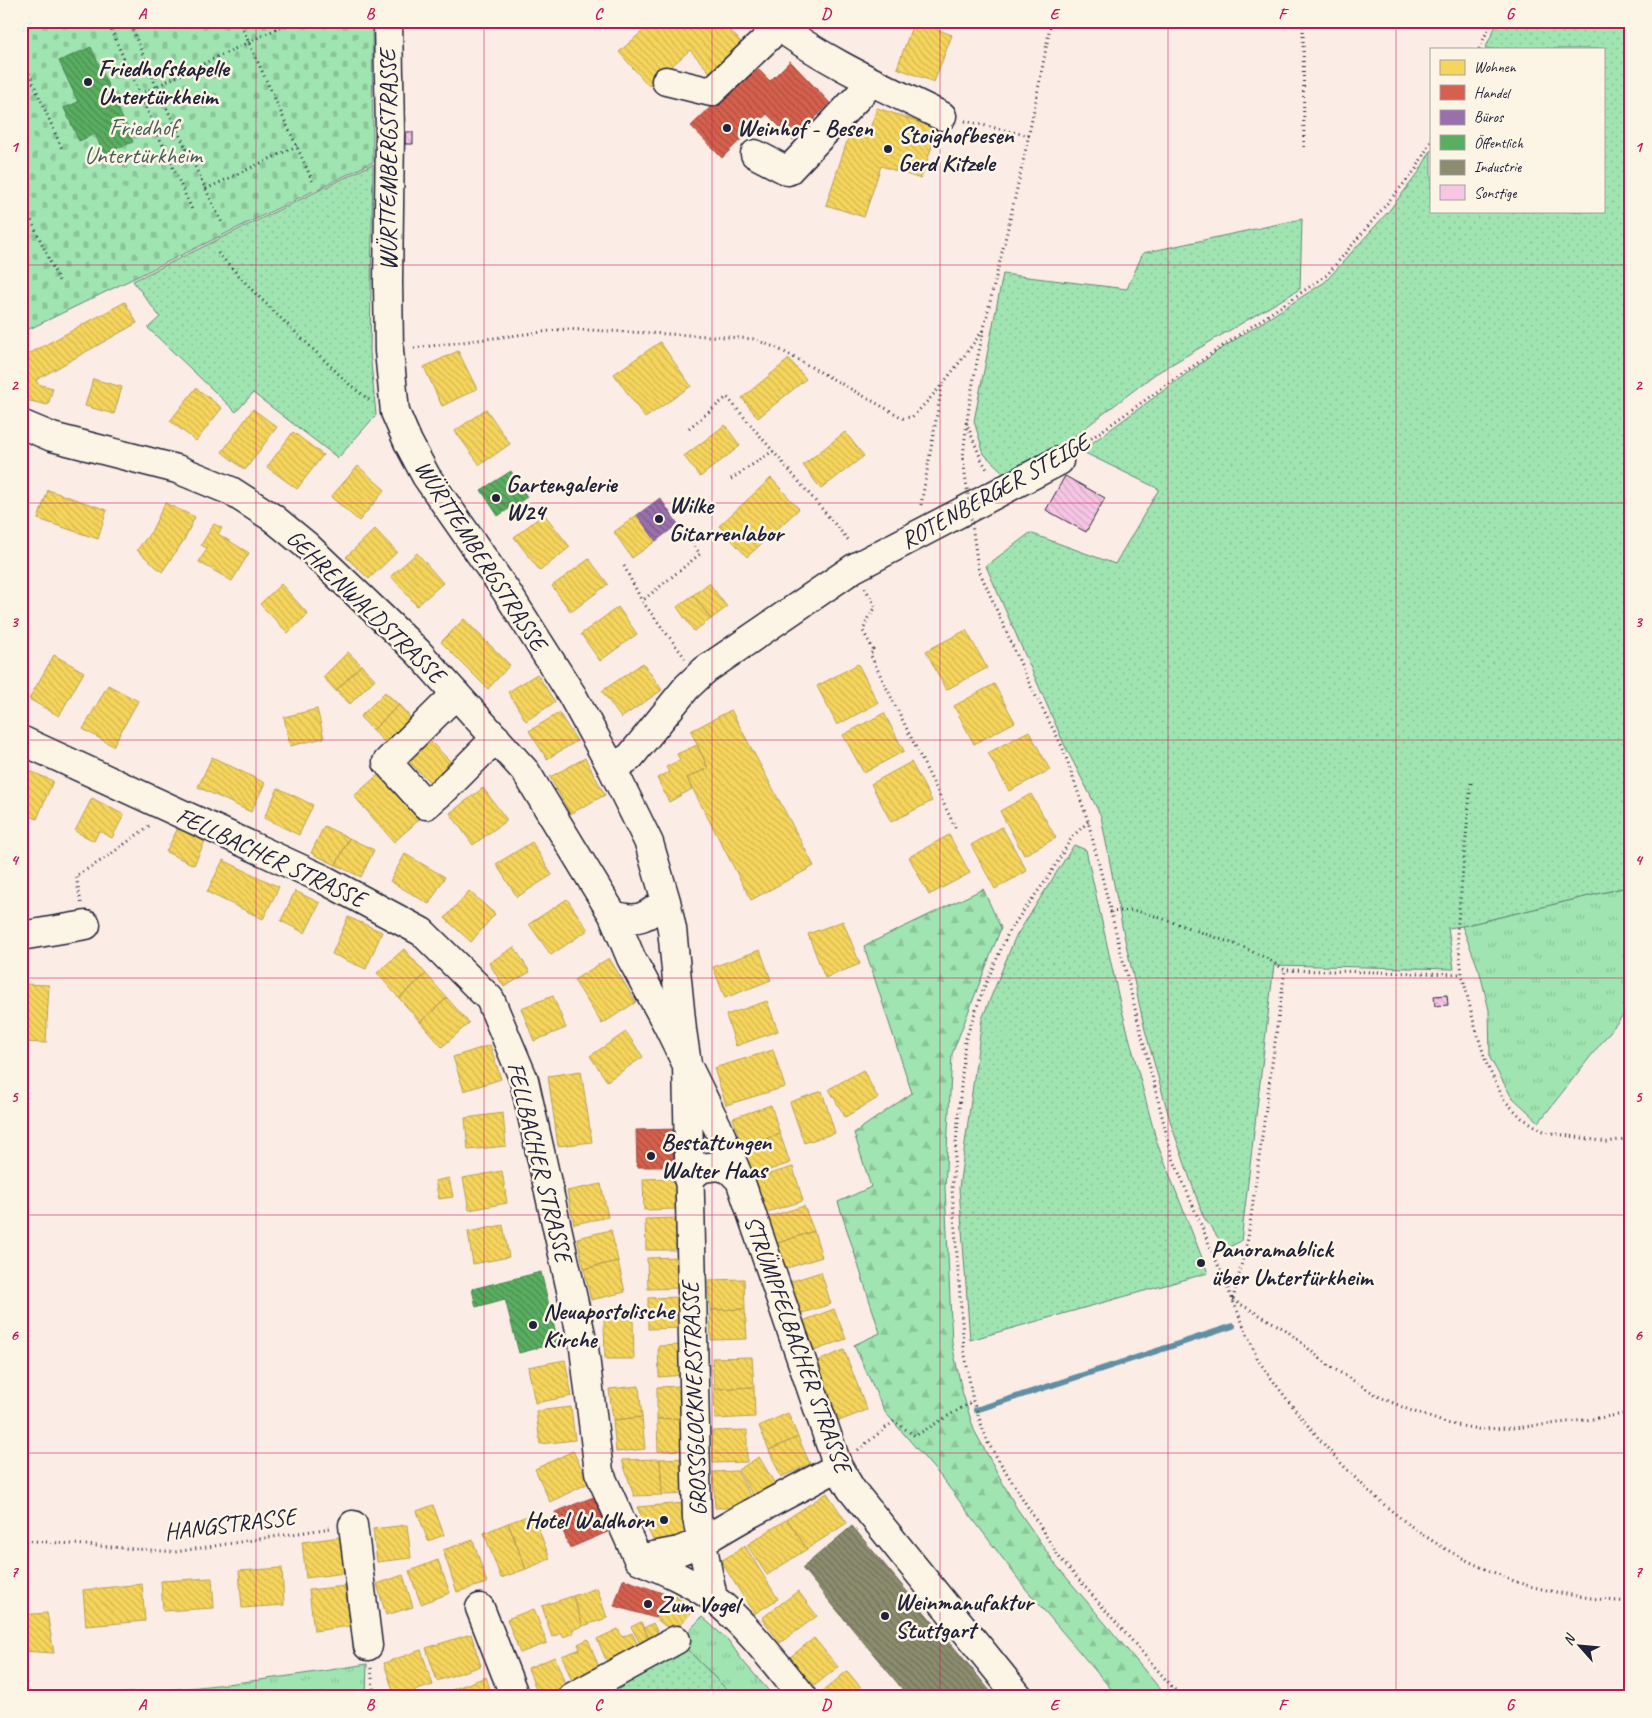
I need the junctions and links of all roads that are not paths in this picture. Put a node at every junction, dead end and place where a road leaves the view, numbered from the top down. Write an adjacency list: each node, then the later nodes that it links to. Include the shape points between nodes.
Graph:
1 (388, 21): 12 (street, WÜRTTEMBERGSTRASSE, via 389,351 395,412 426,476 506,591 572,695)
2 (775, 24): 3 (street, via 711,92); 4 (street, via 796,40)
3 (666, 81)
4 (872, 82): 5 (street); 6 (street, via 788,171)
5 (942, 116)
6 (755, 154)
7 (21, 424): 9 (street, GEHRENWALDSTRASSE, via 52,438 178,469 231,491 306,544 418,652)
8 (1059, 461): 12 (street, ROTENBERGER STEIGE, via 860,565 705,670 630,756)
9 (456, 694): 10 (street, GEHRENWALDSTRASSE); 10 (street, via 387,762 426,805)
10 (496, 738): 14 (street, GEHRENWALDSTRASSE, via 526,772)
11 (21, 740): 24 (street, FELLBACHER STRASSE, via 323,879 422,932 490,999 524,1080 584,1348 599,1472)
12 (612, 768): 13 (street, WÜRTTEMBERGSTRASSE, via 649,843)
13 (666, 901): 14 (street, via 636,920); 17 (street, WÜRTTEMBERGSTRASSE)
14 (612, 915): 17 (street, GEHRENWALDSTRASSE, via 660,963); 18 (street, GEHRENWALDSTRASSE)
15 (86, 926): 16 (street)
16 (21, 936)
17 (677, 967): 18 (street, WÜRTTEMBERGSTRASSE)
18 (687, 1064): 19 (street, GROSSGLOCKNERSTRASSE); 20 (street, STRÜMPFELBACHER STRASSE)
19 (688, 1179): 20 (street, via 702,1168 718,1166 729,1169); 23 (street, GROSSGLOCKNERSTRASSE, via 696,1518)
20 (740, 1180): 21 (street, STRÜMPFELBACHER STRASSE)
21 (838, 1467): 23 (street); 32 (street, STRÜMPFELBACHER STRASSE, via 851,1489)
22 (353, 1525): 28 (street)
23 (701, 1542): 24 (street); 25 (street, GROSSGLOCKNERSTRASSE)
24 (638, 1559): 25 (street, via 679,1577)
25 (713, 1598): 31 (street, via 749,1632)
26 (480, 1608): 30 (street)
27 (676, 1640): 29 (street)
28 (368, 1646)
29 (578, 1696)
30 (515, 1697)
31 (803, 1697)
32 (1019, 1697)

